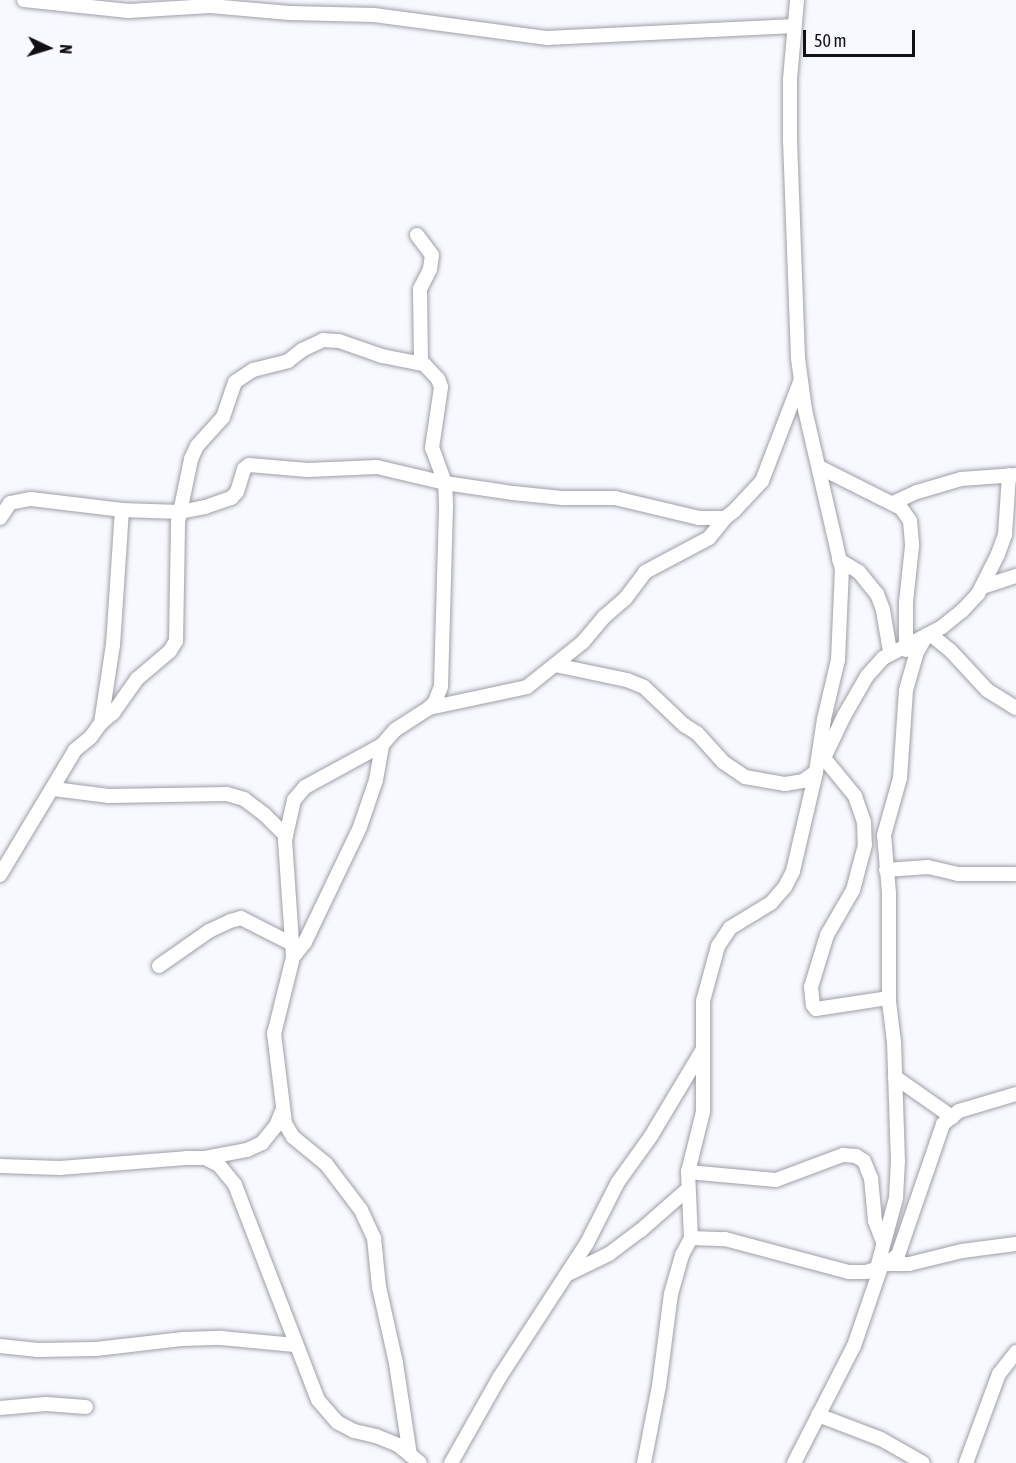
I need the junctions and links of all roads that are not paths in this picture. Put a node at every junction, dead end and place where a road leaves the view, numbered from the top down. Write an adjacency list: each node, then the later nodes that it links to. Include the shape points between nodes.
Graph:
1 (24, 0): 3 (street, via 128,11 210,6 374,15 547,38)
2 (797, 0): 3 (street)
3 (795, 26): 6 (street, via 790,141)
4 (417, 235): 5 (street, via 432,255 419,297)
5 (423, 364): 9 (street, via 441,387 432,448); 14 (street, via 382,356 361,346 323,340 288,361 253,370 235,382 223,417 197,446)
6 (801, 380): 7 (street); 15 (street, via 762,481)
7 (819, 467): 11 (street); 17 (street)
8 (1012, 475): 11 (street, via 961,479); 19 (street, via 1005,534)
9 (445, 483): 10 (street); 12 (street); 14 (street, via 377,468 308,470 249,465 231,498)
10 (470, 486): 12 (street); 15 (street, via 534,496 615,498 699,518)
11 (893, 503): 21 (street, via 910,521)
12 (446, 506): 25 (street, via 441,686)
13 (122, 510): 14 (street); 16 (street, via 20,500 10,503); 27 (street, via 113,645)
14 (180, 512): 27 (street, via 176,641 137,679)
15 (726, 517): 23 (street, via 709,538 645,572 619,606)
16 (0, 518)
17 (839, 560): 22 (street, via 859,572 877,594); 29 (street, via 843,587 838,660)
18 (1016, 576): 19 (street)
19 (982, 587): 20 (street, via 962,611)
20 (928, 635): 21 (street); 24 (street, via 917,652); 26 (street, via 950,650 987,690)
21 (906, 644): 22 (street); 24 (street)
22 (890, 652): 29 (street, via 867,676)
23 (555, 665): 25 (street, via 527,687); 30 (street, via 644,687 697,733 723,762 745,777 785,784 803,781)
24 (906, 690): 33 (street, via 900,778 884,835)
25 (429, 708): 28 (street, via 395,730)
26 (1016, 708)
27 (101, 723): 31 (street, via 75,750)
28 (382, 745): 32 (street, via 305,787 294,800); 36 (street, via 376,780 360,827 306,942)
29 (822, 755): 30 (street); 38 (street, via 855,796 864,822 866,845 853,890 827,935 811,997 816,1008)
30 (816, 772): 39 (street, via 793,871 785,887 771,903 729,928 718,946 704,1001)
31 (54, 789): 32 (street, via 109,796 226,794 244,799); 35 (street)
32 (286, 836): 36 (street)
33 (886, 870): 34 (street, via 928,867 958,874); 38 (street)
34 (1016, 874)
35 (0, 875)
36 (292, 951): 37 (street, via 241,918 208,931); 42 (street, via 274,1034)
37 (159, 966)
38 (889, 998): 40 (street)
39 (703, 1049): 46 (street, via 703,1112); 52 (street, via 651,1136 618,1182 587,1244)
40 (895, 1077): 43 (street); 49 (street, via 896,1198)
41 (1016, 1094): 43 (street)
42 (282, 1111): 44 (street, via 262,1143); 59 (street, via 293,1137 326,1164 361,1209 374,1239 379,1287)
43 (952, 1117): 51 (street, via 943,1124 936,1141 898,1255)
44 (205, 1158): 45 (street, via 60,1168); 53 (street, via 219,1165 235,1185)
45 (0, 1166)
46 (688, 1172): 47 (street); 49 (street, via 776,1180 843,1155 856,1156 864,1161 871,1178 875,1221)
47 (688, 1189): 48 (street); 52 (street, via 609,1254)
48 (691, 1238): 51 (street, via 724,1239 849,1272); 61 (street, via 671,1294)
49 (883, 1242): 51 (street)
50 (1016, 1244): 51 (street)
51 (881, 1266): 58 (street, via 854,1346)
52 (566, 1275): 60 (street, via 499,1378)
53 (295, 1345): 54 (street, via 221,1338 96,1349); 59 (street, via 318,1400 337,1422 398,1445)
54 (0, 1346)
55 (1016, 1352): 64 (street, via 999,1374)
56 (86, 1407): 57 (street, via 46,1404)
57 (0, 1408)
58 (818, 1415): 62 (street); 63 (street, via 881,1439)
59 (415, 1459)
60 (451, 1463)
61 (644, 1463)
62 (794, 1463)
63 (923, 1463)
64 (966, 1463)

